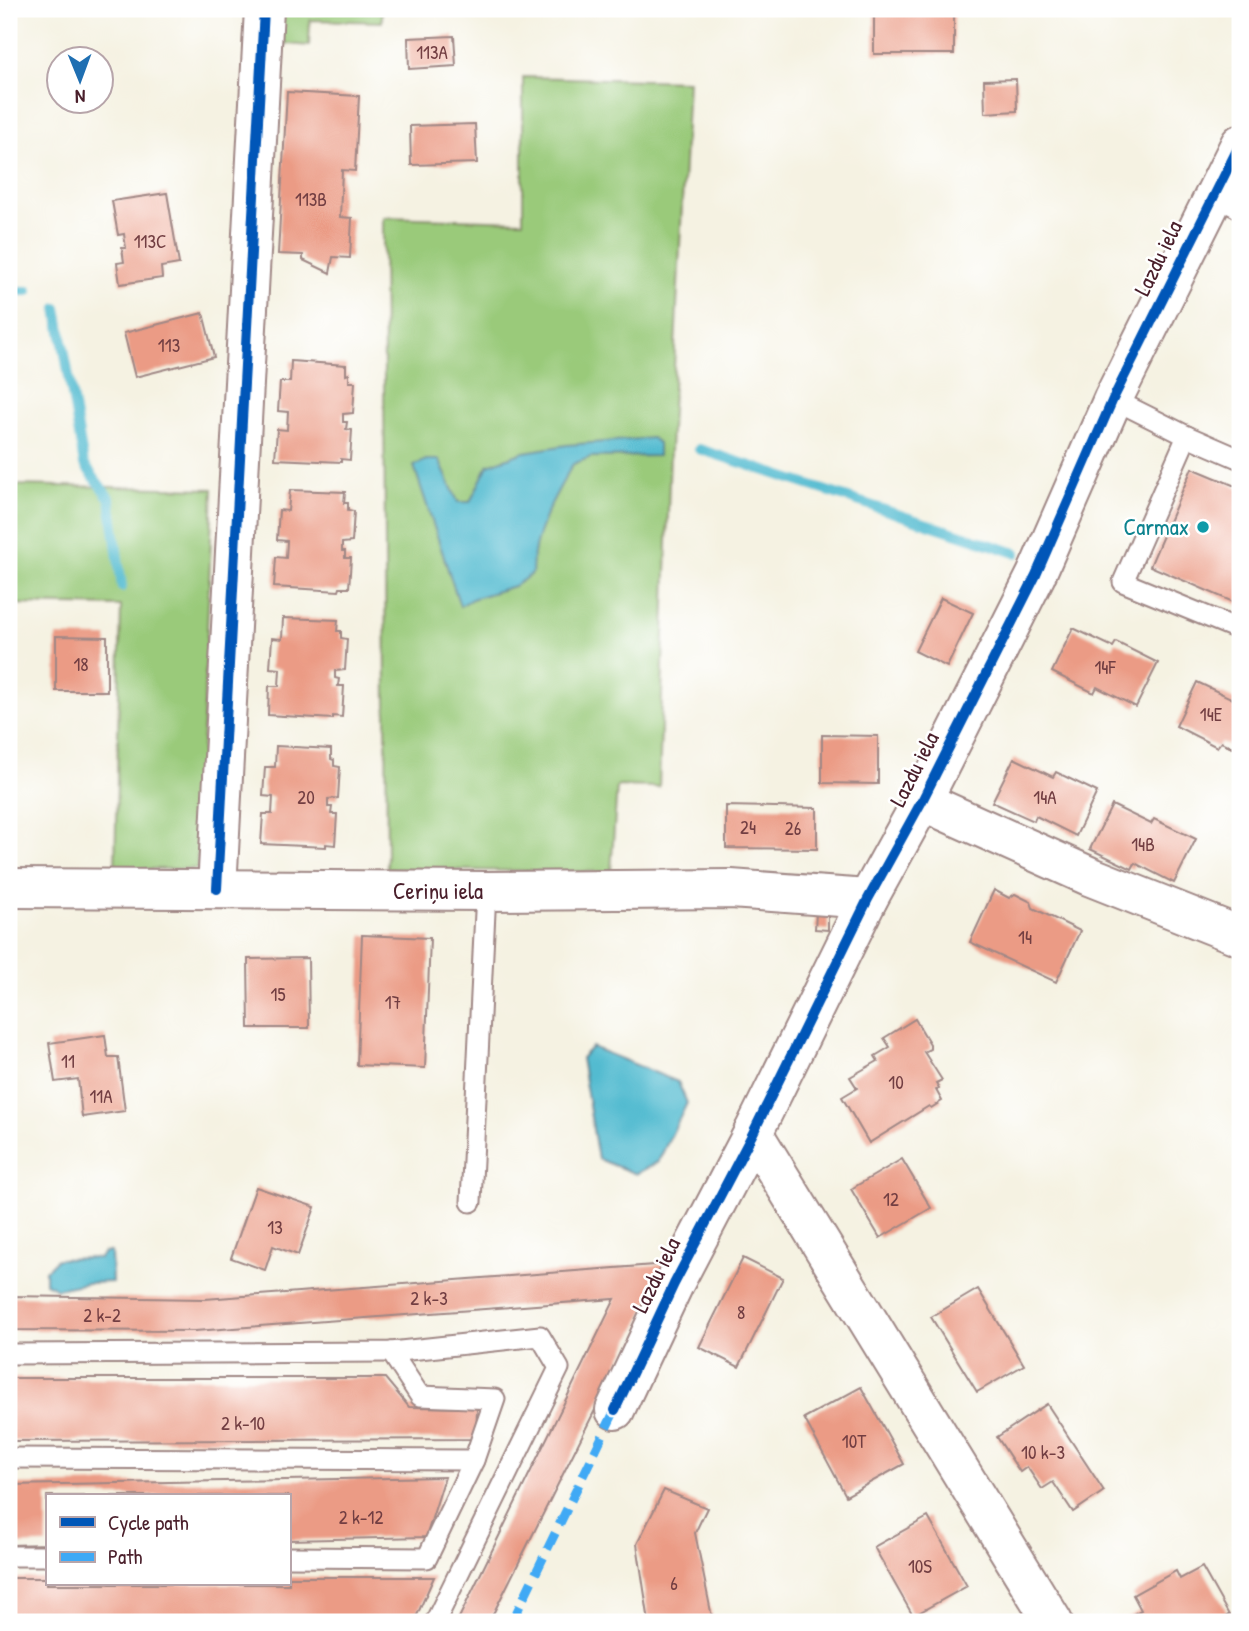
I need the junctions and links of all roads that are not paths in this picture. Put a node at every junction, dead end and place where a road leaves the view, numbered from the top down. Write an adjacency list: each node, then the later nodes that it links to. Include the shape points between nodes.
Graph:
1 (264, 9): 10 (street)
2 (1240, 144): 3 (street, Lazdu iela)
3 (1226, 202): 4 (street, Lazdu iela)
4 (1113, 399): 5 (lane); 8 (street, Lazdu iela, via 1036,575)
5 (1186, 436): 6 (lane); 7 (lane, via 1123,582)
6 (1240, 459)
7 (1240, 630)
8 (922, 801): 12 (street, Lazdu iela); 13 (street, via 1089,876)
9 (9, 888): 10 (street, Ceriņu iela)
10 (217, 889): 11 (street, Ceriņu iela)
11 (486, 891): 12 (street, Ceriņu iela, via 731,889); 15 (lane)
12 (868, 899): 14 (street, Lazdu iela)
13 (1240, 936)
14 (752, 1133): 18 (street, Lazdu iela); 25 (street)
15 (471, 1202)
16 (391, 1352): 17 (lane); 20 (lane, via 420,1396 495,1399); 24 (lane, via 540,1336 559,1368)
17 (9, 1354)
18 (615, 1410)
19 (9, 1458): 20 (lane)
20 (474, 1460): 23 (lane, via 427,1558)
21 (9, 1556): 22 (lane)
22 (46, 1556)
23 (290, 1557)
24 (435, 1622)
25 (1053, 1622)

